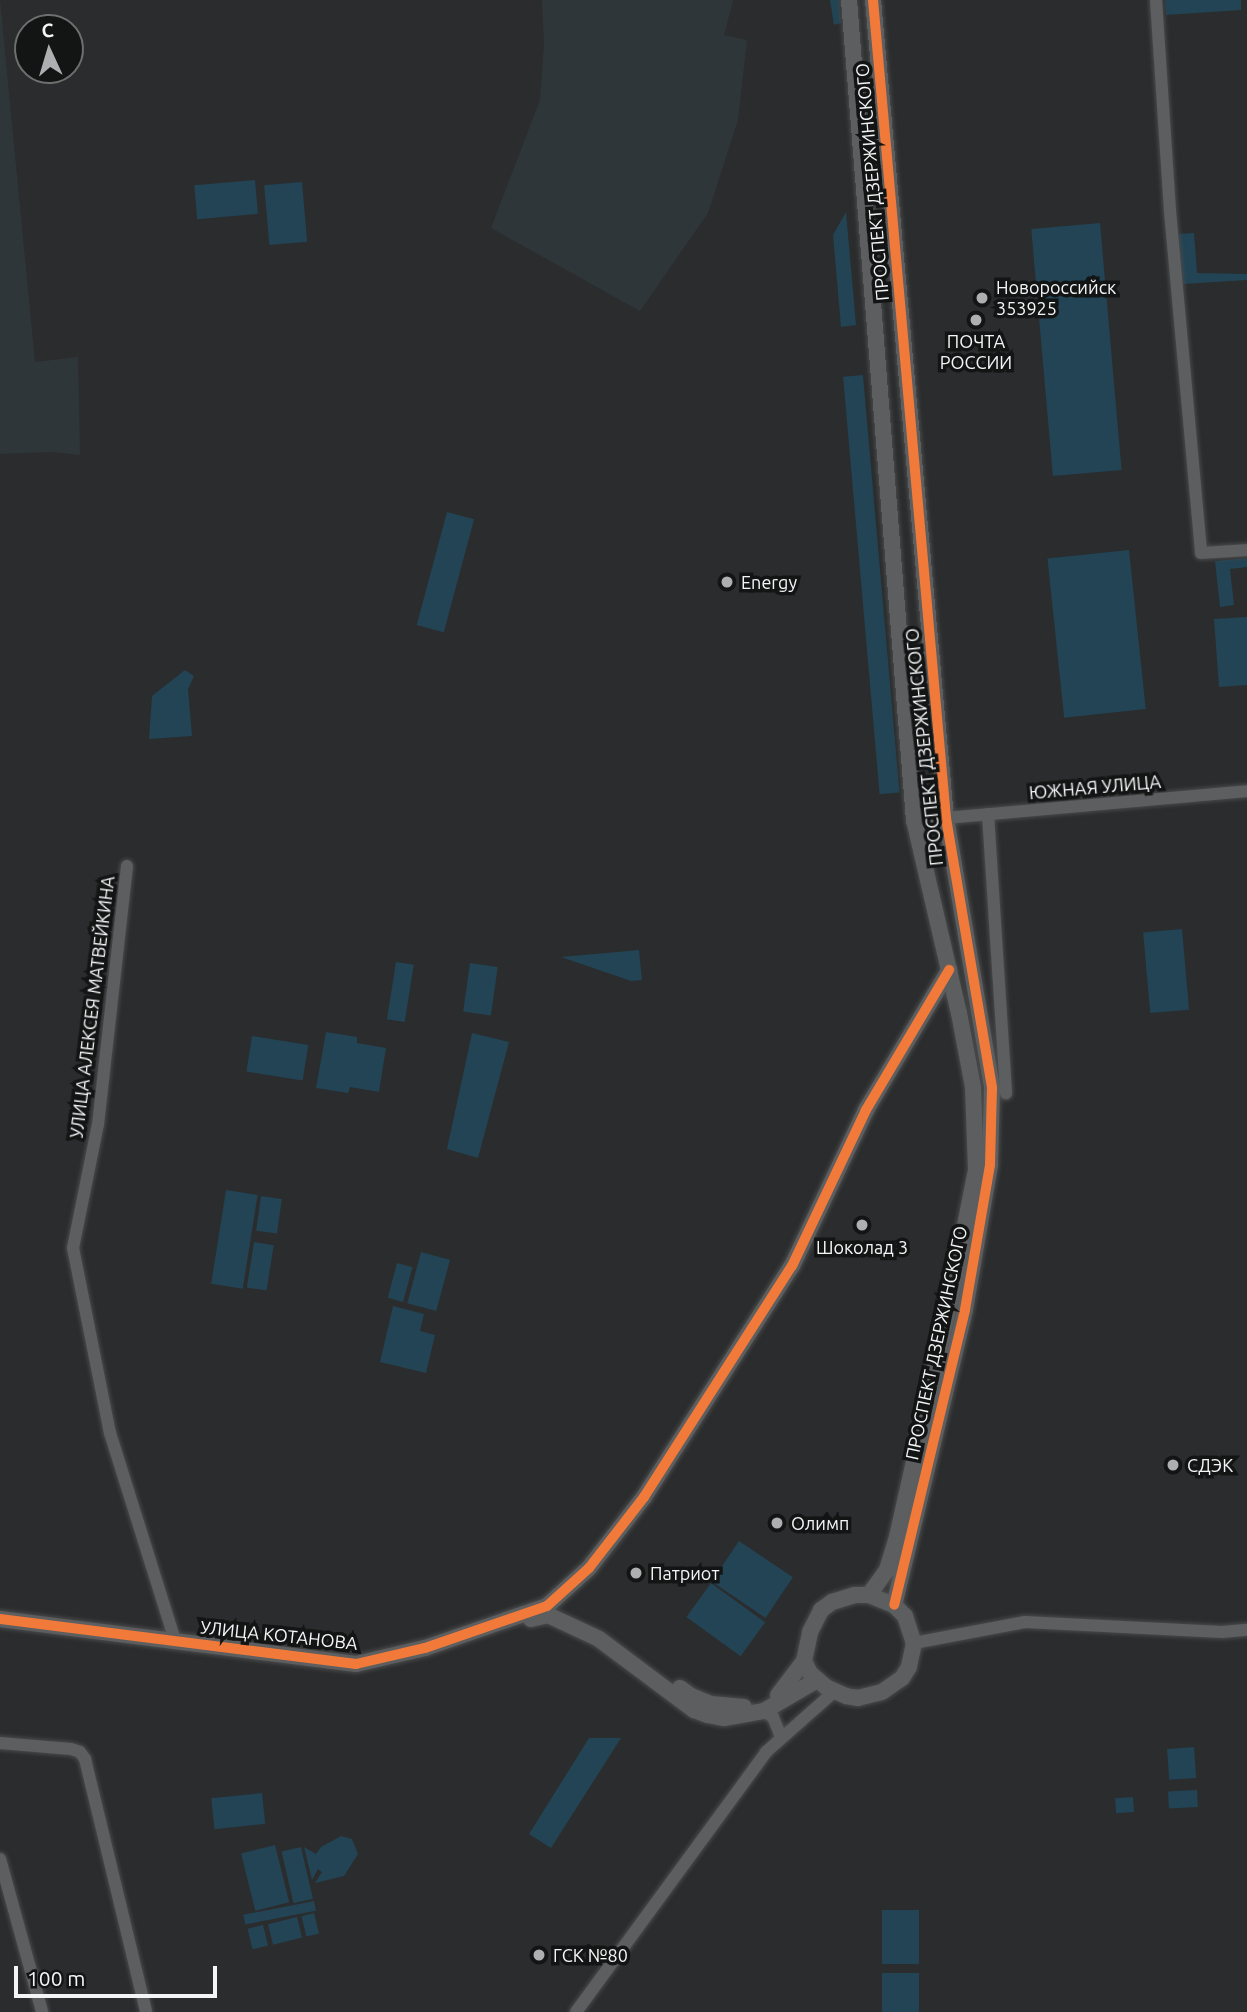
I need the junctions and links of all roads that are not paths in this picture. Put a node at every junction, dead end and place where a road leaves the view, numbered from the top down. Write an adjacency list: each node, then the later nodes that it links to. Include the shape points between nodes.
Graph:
1 (849, 0): 5 (street, ПРОСПЕКТ ДЗЕРЖИНСКОГО)
2 (873, 0): 4 (street, ПРОСПЕКТ ДЗЕРЖИНСКОГО)
3 (1156, 0): 6 (street, via 1200,553)
4 (876, 33): 5 (street); 9 (street, ПРОСПЕКТ ДЗЕРЖИНСКОГО)
5 (851, 36): 10 (street, ПРОСПЕКТ ДЗЕРЖИНСКОГО)
6 (1247, 550)
7 (1247, 791): 8 (street, ЮЖНАЯ УЛИЦА)
8 (988, 814): 9 (street, ЮЖНАЯ УЛИЦА); 15 (street)
9 (946, 818): 10 (street, ПРОСПЕКТ ДЗЕРЖИНСКОГО); 18 (street, ПРОСПЕКТ ДЗЕРЖИНСКОГО, via 992,1088 990,1166 965,1310)
10 (914, 820): 12 (street, ПРОСПЕКТ ДЗЕРЖИНСКОГО)
11 (127, 866): 23 (street, УЛИЦА АЛЕКСЕЯ МАТВЕЙКИНА, via 98,1124 73,1248 110,1433)
12 (949, 970): 13 (street, ПРОСПЕКТ ДЗЕРЖИНСКОГО); 14 (street)
13 (954, 994): 14 (street, via 946,991); 17 (street, ПРОСПЕКТ ДЗЕРЖИНСКОГО, via 973,1087 976,1170 897,1537 887,1570)
14 (932, 1000): 16 (street, via 866,1110 793,1266 644,1497)
15 (1006, 1093)
16 (570, 1588): 19 (street); 20 (street)
17 (869, 1595): 18 (street); 26 (street, via 832,1602 821,1610)
18 (894, 1605): 24 (street, via 905,1616)
19 (547, 1606): 20 (street); 25 (street, УЛИЦА КОТАНОВА)
20 (568, 1611): 26 (street, via 691,1696 711,1704 737,1708 763,1704 778,1695)
21 (0, 1619): 23 (street, УЛИЦА КОТАНОВА)
22 (1247, 1630): 24 (street, via 1025,1622)
23 (174, 1641): 25 (street, УЛИЦА КОТАНОВА, via 356,1664)
24 (914, 1643): 28 (street, via 909,1667 893,1686 858,1698)
25 (425, 1648): 29 (street, via 448,1646 548,1615 599,1639 694,1710 724,1718)
26 (804, 1661): 27 (street)
27 (817, 1679): 28 (street); 29 (street)
28 (835, 1691): 30 (street)
29 (764, 1711): 30 (street, via 773,1717)
30 (781, 1737): 35 (street)
31 (0, 1743): 34 (street, via 80,1752 85,1759)
32 (0, 1859): 33 (street)
33 (42, 2012)
34 (146, 2012)
35 (576, 2012)

